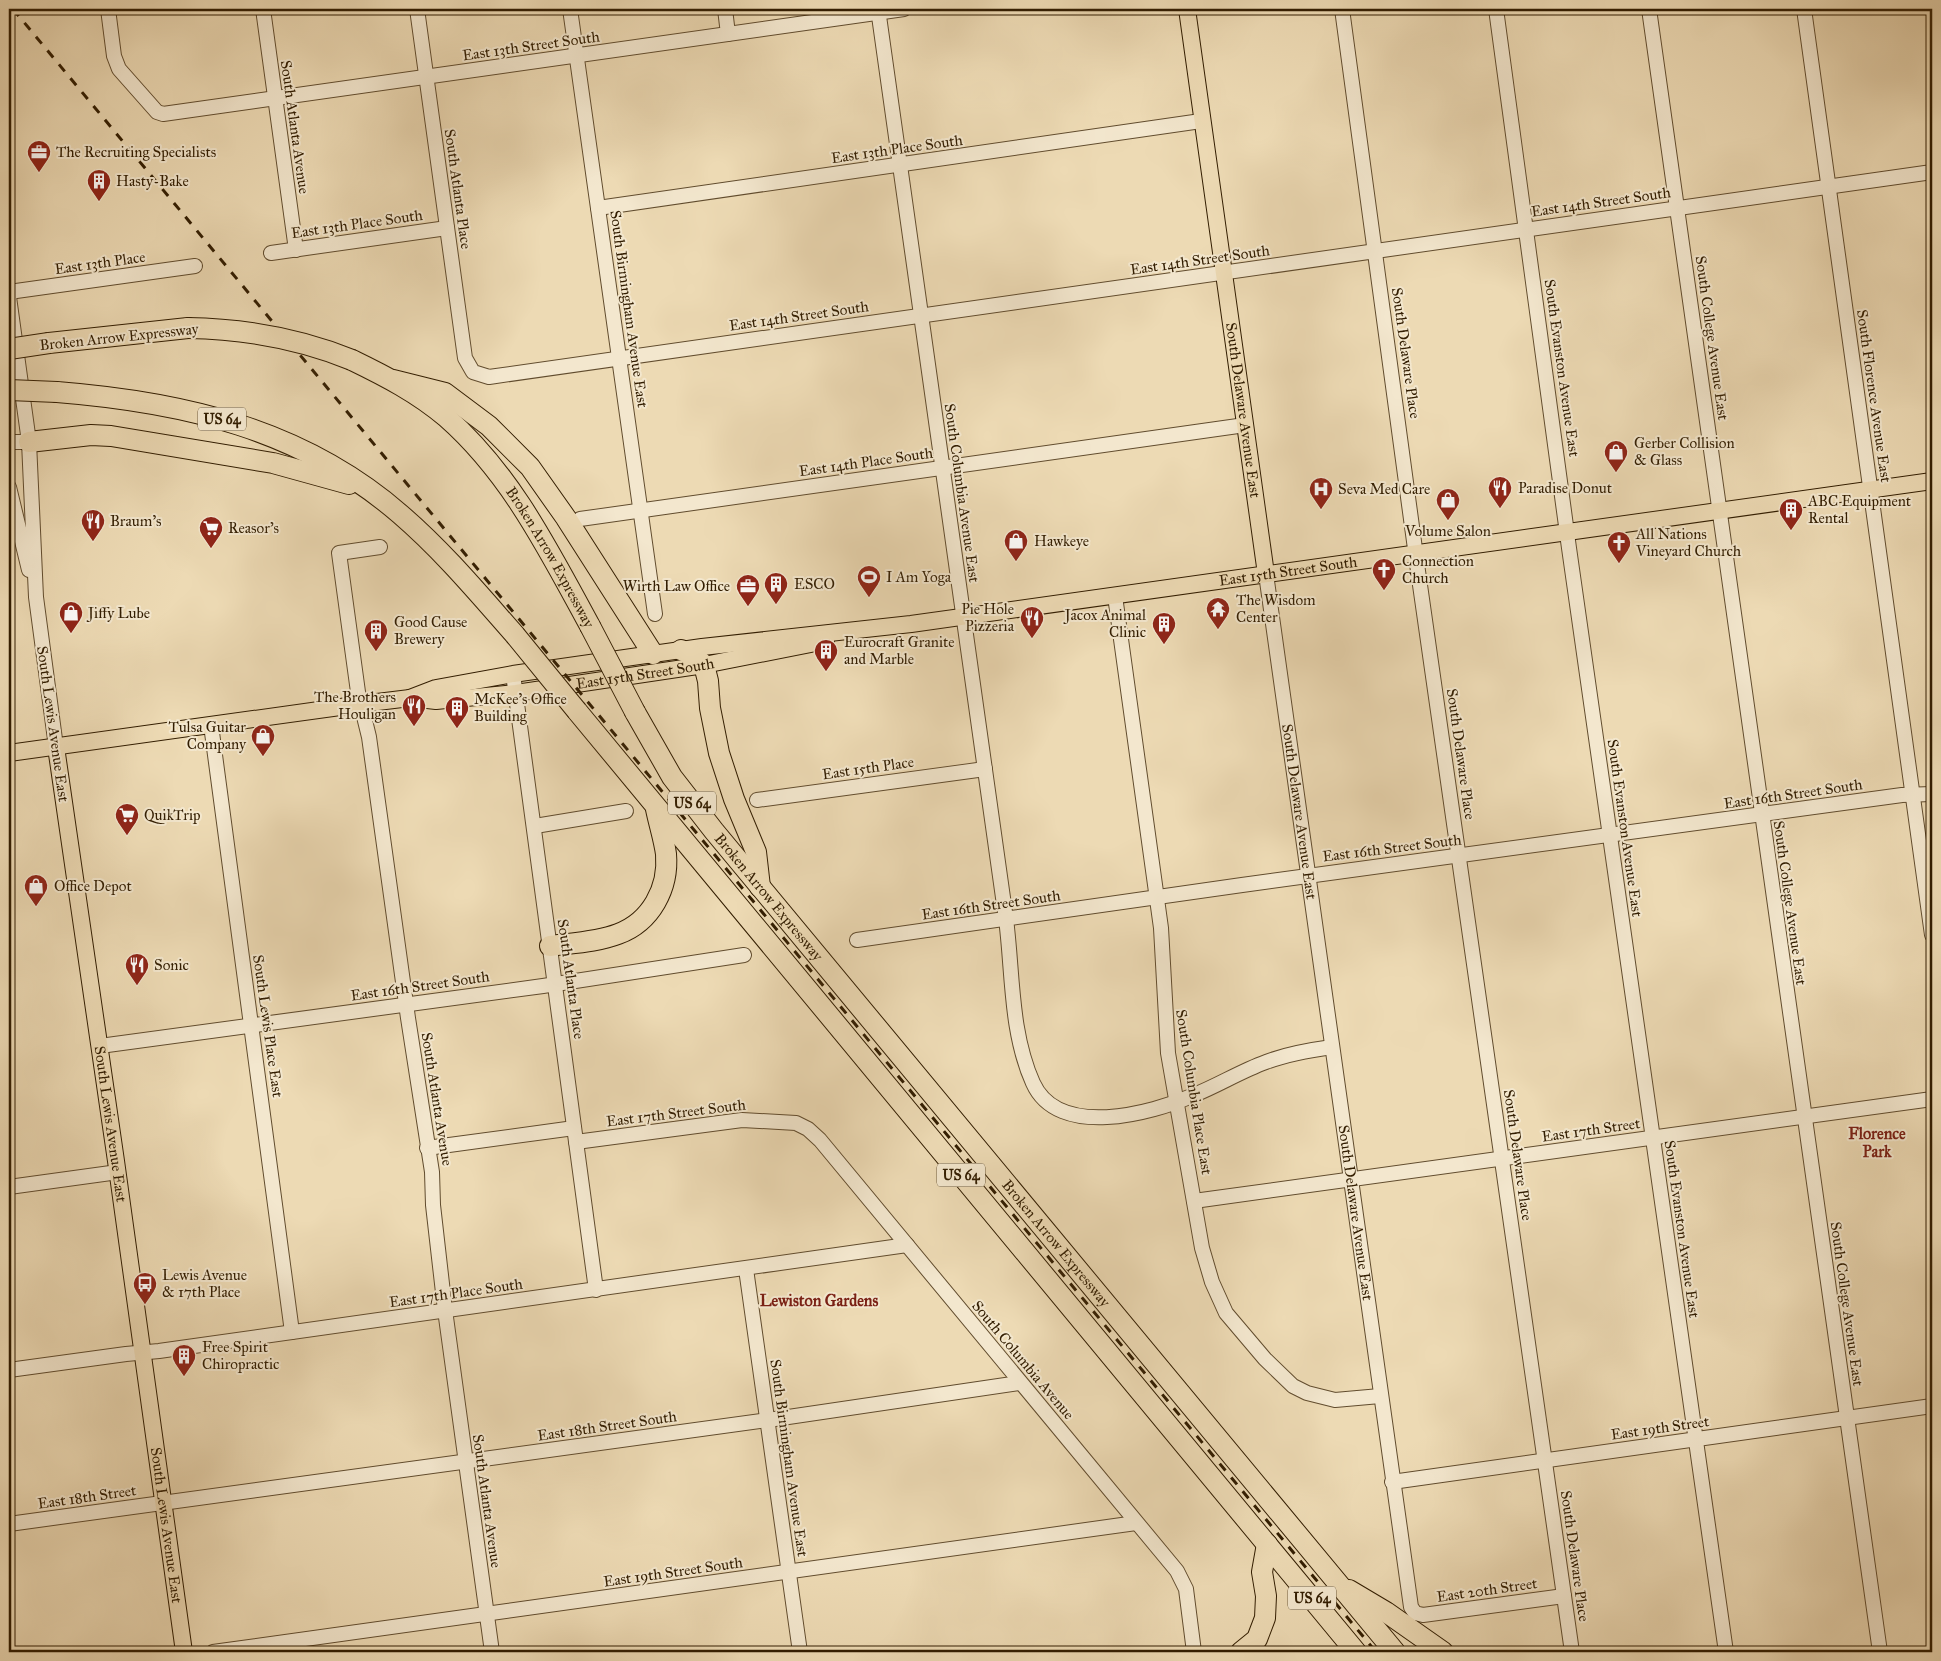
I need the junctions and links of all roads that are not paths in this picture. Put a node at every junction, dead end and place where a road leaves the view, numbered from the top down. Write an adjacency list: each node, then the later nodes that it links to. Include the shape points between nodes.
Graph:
1 (108, 9): 16 (street, East 13th Street South, via 114,56 119,69 156,112 163,114)
2 (263, 9): 16 (street, South Atlanta Avenue)
3 (417, 9): 15 (street, South Atlanta Place)
4 (570, 9): 14 (street, South Birmingham Avenue East)
5 (725, 9): 13 (street)
6 (904, 9): 12 (street, East 13th Street South)
7 (1186, 9): 17 (main road, South Delaware Avenue East)
8 (1342, 9): 26 (street, South Delaware Place)
9 (1496, 9): 24 (street, South Evanston Avenue East)
10 (1649, 9): 22 (street, South College Avenue East)
11 (1804, 9): 20 (street, South Florence Avenue East)
12 (878, 10): 13 (street, East 13th Street South); 18 (street, South Columbia Avenue East)
13 (728, 34): 14 (street, East 13th Street South)
14 (577, 56): 15 (street, East 13th Street South); 21 (street, South Birmingham Avenue East)
15 (426, 77): 16 (street, East 13th Street South); 23 (street, South Atlanta Place)
16 (275, 98): 25 (street, South Atlanta Avenue)
17 (1201, 121): 18 (street, East 13th Place South); 29 (main road, South Delaware Avenue East)
18 (900, 165): 21 (street, East 13th Place South); 32 (street, South Columbia Avenue East)
19 (1932, 172): 20 (street, East 14th Street South)
20 (1829, 187): 22 (street, East 14th Street South); 44 (street, South Florence Avenue East)
21 (598, 208): 34 (street, South Birmingham Avenue East)
22 (1678, 208): 24 (street, East 14th Street South); 47 (street, South College Avenue East)
23 (447, 228): 25 (street, East 13th Place South); 35 (street, South Atlanta Place, via 464,358)
24 (1526, 229): 26 (street, East 14th Street South); 49 (street, South Evanston Avenue East)
25 (296, 250): 27 (street, East 13th Place South)
26 (1375, 252): 29 (street, East 14th Street South); 51 (street, South Delaware Place)
27 (271, 253)
28 (195, 266): 30 (street, East 13th Place)
29 (1223, 273): 32 (street, East 14th Street South); 38 (main road, South Delaware Avenue East)
30 (9, 292)
31 (9, 296): 40 (street, South Lewis Avenue East)
32 (921, 316): 34 (street, East 14th Street South); 41 (street, South Columbia Avenue East)
33 (9, 349): 36 (highway, Broken Arrow Expressway / US 64, bridge, via 188,328 225,328 321,347)
34 (619, 358): 35 (street, East 14th Street South, via 489,377); 46 (street, South Birmingham Avenue East)
35 (473, 372)
36 (393, 380): 59 (highway, via 445,393 489,426 530,467); 79 (highway, Broken Arrow Expressway / US 64, bridge, via 445,416 492,464 527,514 672,777)
37 (9, 390): 45 (highway, Broken Arrow Expressway / US 64, bridge, via 134,400 229,420 315,455)
38 (1245, 425): 41 (street, East 14th Place South); 52 (main road, South Delaware Avenue East)
39 (9, 442): 40 (street)
40 (29, 442): 45 (highway, via 91,435 112,436 298,468); 54 (street, South Lewis Avenue East)
41 (943, 468): 46 (street, East 14th Place South); 56 (street, South Columbia Avenue East)
42 (1932, 481): 44 (main road, East 15th Street South)
43 (9, 487): 54 (street, South Lewis Avenue East)
44 (1870, 490): 47 (main road, East 15th Street South); 70 (street, South Florence Avenue East)
45 (372, 492): 72 (highway, Broken Arrow Expressway / US 64, bridge, via 433,544 515,635)
46 (640, 510): 48 (street, East 14th Place South); 55 (street, South Birmingham Avenue East)
47 (1719, 511): 49 (main road, East 15th Street South); 74 (street, South College Avenue East)
48 (580, 518)
49 (1568, 532): 51 (main road, East 15th Street South); 76 (street, South Evanston Avenue East)
50 (380, 547): 64 (street, South Atlanta Avenue, via 339,553)
51 (1416, 554): 52 (main road, East 15th Street South); 77 (street, South Delaware Place)
52 (1266, 574): 53 (main road, East 15th Street South); 78 (street, South Delaware Avenue East)
53 (1115, 596): 56 (main road, East 15th Street South); 80 (street, South Columbia Place East)
54 (36, 597): 66 (street, South Lewis Avenue East)
55 (655, 614)
56 (963, 617): 57 (main road, East 15th Street South); 68 (street, South Columbia Avenue East)
57 (880, 629): 58 (main road, East 15th Street South, via 797,635); 60 (main road, East 15th Street South)
58 (681, 650): 59 (main road, East 15th Street South); 60 (highway)
59 (653, 654): 61 (main road, East 15th Street South)
60 (704, 665): 62 (main road, East 15th Street South); 79 (highway, via 719,753 756,852)
61 (512, 674): 62 (street, South Atlanta Place); 63 (main road, East 15th Street South, via 436,688)
62 (516, 693): 63 (main road, East 15th Street South, via 436,701); 75 (street, South Atlanta Place)
63 (410, 698): 64 (main road, East 15th Street South)
64 (362, 704): 65 (main road, East 15th Street South); 87 (street, South Atlanta Avenue)
65 (211, 725): 66 (main road, East 15th Street South); 88 (street, South Lewis Place East)
66 (56, 747): 67 (main road, East 15th Street South); 89 (main road, South Lewis Avenue East)
67 (9, 753)
68 (985, 769): 71 (street, East 15th Place); 81 (street, South Columbia Avenue East)
69 (1932, 794): 70 (street, East 16th Street South)
70 (1912, 795): 74 (street, East 16th Street South); 82 (street, South Florence Avenue East)
71 (756, 800)
72 (655, 806): 84 (highway, via 666,867 659,897 651,910 642,920 619,934); 123 (highway, Broken Arrow Expressway / US 64)
73 (626, 811): 75 (street)
74 (1761, 814): 76 (street, East 16th Street South); 93 (street, South College Avenue East)
75 (534, 826): 84 (street, South Atlanta Place)
76 (1610, 835): 77 (street, East 16th Street South); 96 (street, South Evanston Avenue East)
77 (1459, 856): 78 (street, East 16th Street South); 98 (street, South Delaware Place)
78 (1307, 876): 80 (street, East 16th Street South); 90 (street, South Delaware Avenue East)
79 (760, 887): 125 (highway, Broken Arrow Expressway / US 64)
80 (1157, 898): 81 (street, East 16th Street South); 92 (street, South Columbia Place East, via 1164,958 1166,1031)
81 (1006, 919): 83 (street, East 16th Street South); 92 (street, South Columbia Avenue East, via 1013,1001 1025,1061 1041,1096 1052,1106 1083,1117 1123,1115)
82 (1932, 935)
83 (857, 940)
84 (550, 946): 86 (street, South Atlanta Place)
85 (744, 955): 86 (street, East 16th Street South)
86 (556, 984): 87 (street, East 16th Street South); 95 (street, South Atlanta Place)
87 (406, 1005): 88 (street, East 16th Street South); 97 (street, South Atlanta Avenue)
88 (251, 1025): 89 (street, East 16th Street South); 107 (street, South Lewis Place East)
89 (100, 1046): 99 (main road, South Lewis Avenue East)
90 (1332, 1047): 92 (street, via 1268,1061); 100 (street, South Delaware Avenue East)
91 (1932, 1099): 93 (street, East 17th Street)
92 (1177, 1102): 102 (street, South Columbia Place East)
93 (1804, 1117): 96 (street, East 17th Street); 113 (street, South College Avenue East)
94 (780, 1120): 95 (street, East 17th Street South, via 727,1120); 103 (street, South Columbia Avenue, via 796,1123 820,1140)
95 (575, 1135): 97 (street, East 17th Street South); 105 (street, South Atlanta Place)
96 (1652, 1138): 98 (street, East 17th Street); 115 (street, South Evanston Avenue East)
97 (427, 1148): 106 (street, South Atlanta Avenue)
98 (1502, 1158): 100 (street, East 17th Street); 116 (street, South Delaware Place)
99 (118, 1172): 101 (street); 108 (main road, South Lewis Avenue East)
100 (1350, 1180): 102 (street, East 17th Street); 111 (street, South Delaware Avenue East)
101 (9, 1187)
102 (1194, 1201): 111 (street, South Columbia Place East, via 1202,1248 1219,1300 1281,1377 1293,1386 1322,1398)
103 (907, 1246): 104 (street, East 17th Place South); 110 (street, South Columbia Avenue)
104 (746, 1269): 105 (street, East 17th Place South); 114 (street, South Birmingham Avenue East)
105 (596, 1290): 106 (street, East 17th Place South)
106 (445, 1310): 107 (street, East 17th Place South); 117 (street, South Atlanta Avenue)
107 (292, 1332): 108 (street, East 17th Place South)
108 (141, 1352): 109 (street, East 17th Place South); 120 (main road, South Lewis Avenue East)
109 (9, 1370)
110 (1019, 1382): 114 (street, East 18th Street South); 121 (street, South Columbia Avenue)
111 (1380, 1396): 118 (street, South Delaware Avenue East)
112 (1932, 1406): 113 (street, East 19th Street)
113 (1847, 1418): 115 (street, East 19th Street); 140 (street, South College Avenue East)
114 (768, 1420): 117 (street, East 18th Street South); 124 (street, South Birmingham Avenue East)
115 (1696, 1439): 116 (street, East 19th Street); 139 (street, South Evanston Avenue East)
116 (1545, 1460): 118 (street, East 19th Street); 126 (street, South Delaware Place)
117 (466, 1461): 119 (street, East 18th Street South); 128 (street, South Atlanta Avenue)
118 (1392, 1482): 127 (street, South Delaware Avenue East, via 1409,1599)
119 (200, 1498): 120 (street, East 18th Street)
120 (164, 1503): 122 (street, East 18th Street); 129 (main road, South Lewis Avenue East)
121 (1136, 1523): 124 (street, East 19th Street South); 133 (street, South Columbia Avenue, via 1183,1581)
122 (9, 1524)
123 (1267, 1544): 134 (highway, via 1262,1572 1265,1618 1256,1639); 135 (highway, Broken Arrow Expressway / US 64)
124 (788, 1573): 128 (street, East 19th Street South); 132 (street, South Birmingham Avenue East)
125 (1338, 1584): 136 (highway, Broken Arrow Expressway / US 64); 137 (highway, via 1386,1612)
126 (1564, 1596): 127 (street, East 20th Street, via 1423,1615); 138 (street, South Delaware Place)
127 (1415, 1613)
128 (487, 1614): 130 (street, East 19th Street South); 131 (street, South Atlanta Avenue)
129 (184, 1652)
130 (214, 1652)
131 (492, 1652)
132 (800, 1652)
133 (1194, 1652)
134 (1241, 1652)
135 (1356, 1652)
136 (1395, 1652)
137 (1443, 1652)
138 (1572, 1652)
139 (1726, 1652)
140 (1880, 1652)

